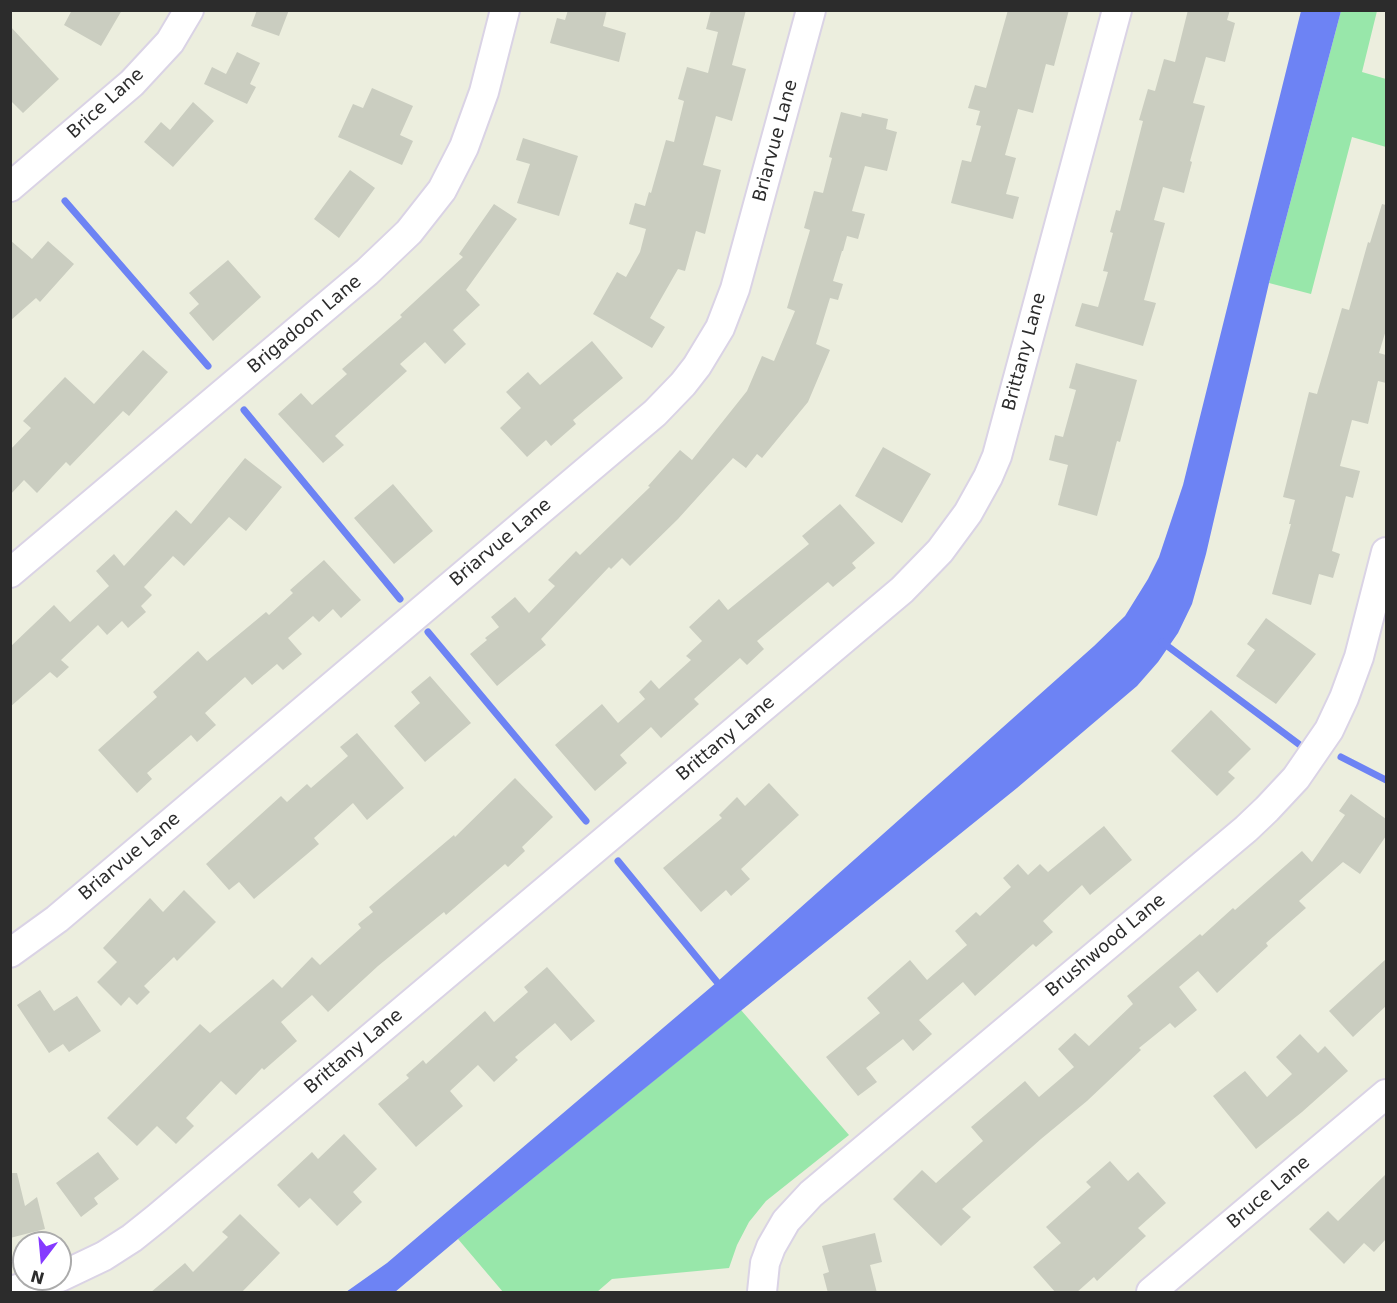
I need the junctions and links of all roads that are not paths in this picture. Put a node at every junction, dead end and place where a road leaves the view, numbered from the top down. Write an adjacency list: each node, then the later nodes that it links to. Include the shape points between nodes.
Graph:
1 (189, 10): 5 (street, Brice Lane, via 170,42 132,83)
2 (505, 10): 7 (street, Brigadoon Lane, via 481,101 464,147 442,190 409,232 367,272)
3 (811, 10): 8 (street, Briarvue Lane, via 735,290 720,328 683,384 655,413 84,896)
4 (1117, 10): 10 (street, Brittany Lane, via 997,456 973,504 940,551 892,598 158,1218 104,1256)
5 (10, 187)
6 (1386, 552): 11 (street, Brushwood Lane, via 1359,657 1344,698 1329,730 1296,778 1246,829 811,1194 774,1241 765,1263)
7 (10, 573)
8 (10, 953)
9 (1386, 1094): 12 (street, Bruce Lane)
10 (72, 1271)
11 (762, 1293)
12 (1151, 1293)

